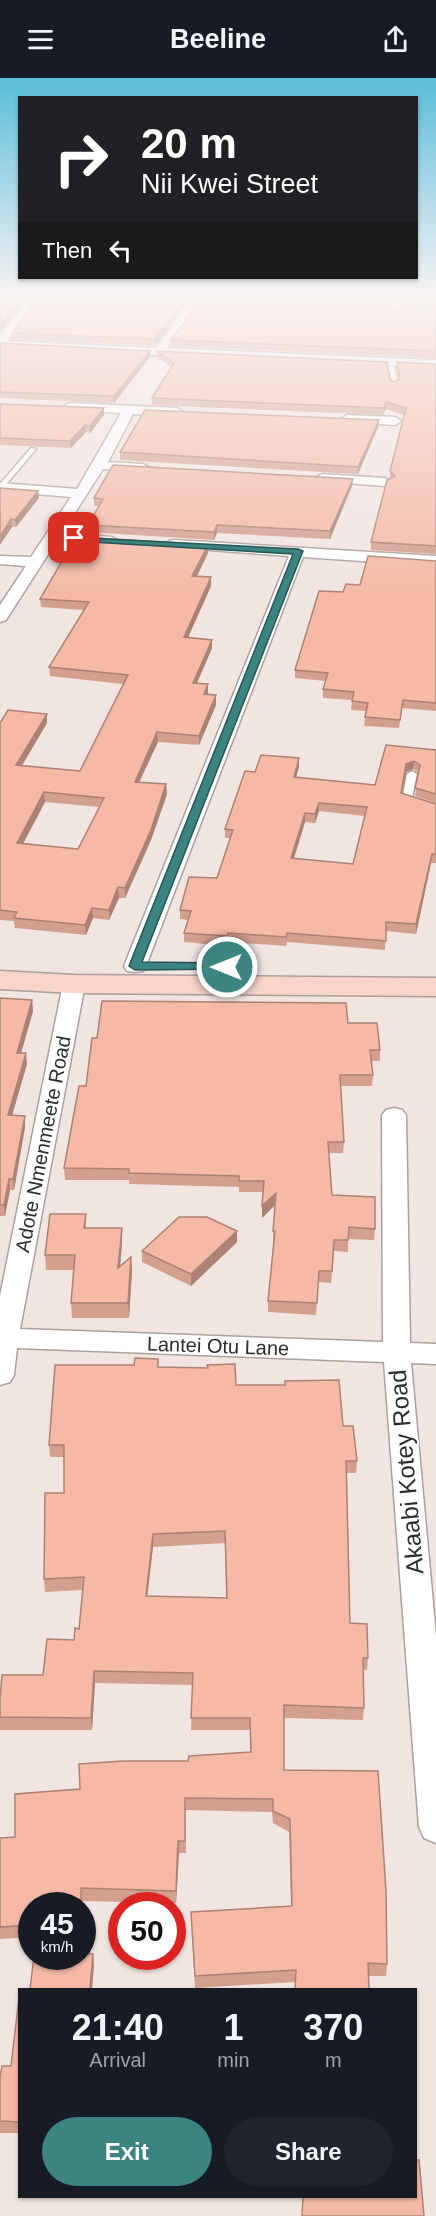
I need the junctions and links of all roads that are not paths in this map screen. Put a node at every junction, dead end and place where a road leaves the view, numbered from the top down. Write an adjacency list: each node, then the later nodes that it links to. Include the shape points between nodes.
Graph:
1 (59, 406): 2 (street)
2 (129, 410): 3 (street); 7 (street)
3 (187, 412)
4 (337, 418): 5 (street)
5 (395, 421)
6 (33, 449): 11 (lane)
7 (99, 465): 8 (street); 12 (street)
8 (158, 469)
9 (314, 478): 10 (street)
10 (385, 482)
11 (1, 487): 12 (street)
12 (79, 493): 13 (street)
13 (52, 537): 14 (street); 19 (street)
14 (122, 541)
15 (158, 543): 16 (street)
16 (298, 551): 18 (street); 24 (street)
17 (0, 560): 19 (street)
18 (436, 561)
19 (35, 562): 20 (street)
20 (0, 617)
21 (412, 774): 22 (lane, via 407,801)
22 (436, 808)
23 (0, 962): 24 (main road)
24 (135, 966): 25 (main road)
25 (436, 968)
26 (0, 980): 27 (main road)
27 (74, 984): 28 (main road); 30 (street, Adote Nmenmeete Road)
28 (436, 987)
29 (394, 1115): 31 (street, Akaabi Kotey Road)
30 (2, 1338): 31 (street, Lantei Otu Lane); 33 (street, Adote Nmenmeete Road)
31 (397, 1353): 32 (street, Lantei Otu Lane); 34 (street, Akaabi Kotey Road)
32 (436, 1354)
33 (0, 1375)
34 (436, 1827)

